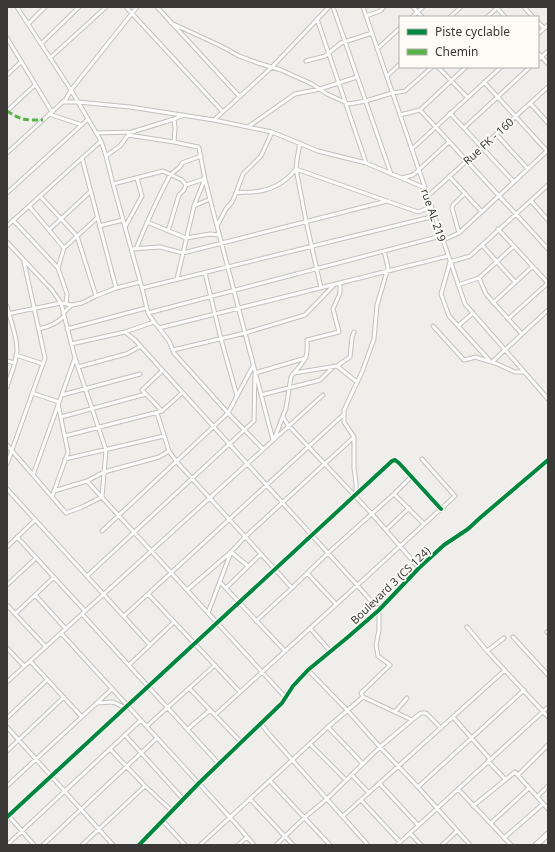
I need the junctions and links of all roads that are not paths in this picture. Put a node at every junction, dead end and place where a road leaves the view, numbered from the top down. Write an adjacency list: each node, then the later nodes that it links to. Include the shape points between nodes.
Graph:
1 (17, 7): 18 (street)
2 (23, 7): 18 (street)
3 (45, 7): 31 (street)
4 (79, 7): 39 (street)
5 (106, 7): 45 (street)
6 (126, 7): 20 (street)
7 (137, 7): 20 (street)
8 (156, 7): 29 (street)
9 (329, 7): 28 (street)
10 (333, 7): 38 (street)
11 (362, 7): 21 (street, rue AL 219)
12 (384, 7): 21 (street)
13 (413, 7): 19 (street)
14 (423, 7): 19 (street)
15 (461, 7): 24 (street)
16 (497, 7): 25 (street); 26 (street)
17 (524, 7): 27 (street)
18 (19, 11): 31 (street)
19 (418, 12): 22 (street); 23 (street)
20 (132, 13): 65 (street); 81 (street)
21 (366, 16): 35 (street, rue AL 219)
22 (413, 16)
23 (421, 16)
24 (451, 16)
25 (489, 16)
26 (504, 16)
27 (532, 16)
28 (317, 19): 42 (street); 50 (street)
29 (171, 23): 50 (street, via 239,56); 69 (street)
30 (539, 23): 33 (street)
31 (28, 24): 39 (street)
32 (548, 25): 33 (street)
33 (544, 28): 36 (street)
34 (399, 29): 40 (street)
35 (372, 33): 38 (street); 40 (street, rue AL 219)
36 (539, 33)
37 (7, 38): 47 (street)
38 (345, 42): 42 (street); 58 (street)
39 (41, 44): 45 (street)
40 (377, 49): 57 (street, rue AL 219)
41 (548, 51): 44 (street)
42 (329, 53): 46 (street); 61 (street)
43 (539, 54): 44 (street)
44 (541, 57): 48 (street)
45 (50, 58): 65 (street)
46 (306, 61)
47 (21, 62): 56 (street); 62 (street)
48 (548, 64)
49 (399, 65): 57 (street)
50 (272, 67): 64 (street); 69 (street)
51 (431, 68): 67 (street, via 406,90)
52 (439, 68): 59 (street)
53 (465, 68): 59 (street)
54 (500, 68): 60 (street)
55 (529, 68): 71 (street)
56 (7, 75)
57 (387, 76): 67 (street, rue AL 219)
58 (357, 77): 61 (street); 72 (street)
59 (451, 80): 70 (street); 79 (street)
60 (484, 82): 70 (street); 71 (street)
61 (339, 83): 64 (street); 75 (street)
62 (36, 85): 78 (street); 82 (street)
63 (548, 87): 66 (street, Rue FK - 160)
64 (320, 89): 75 (street); 93 (street, via 295,94)
65 (71, 90): 73 (street); 74 (street)
66 (544, 90): 68 (street); 76 (street, Rue FK - 160)
67 (392, 93): 72 (street); 85 (street, rue AL 219)
68 (548, 94)
69 (240, 97): 81 (street)
70 (467, 97): 83 (street)
71 (498, 97): 86 (street); 94 (street)
72 (366, 101): 75 (street, via 349,104); 117 (street)
73 (62, 102): 74 (street); 82 (street)
74 (78, 102): 84 (street); 87 (street)
75 (345, 102): 112 (street)
76 (530, 103): 86 (street, Rue FK - 160); 90 (street)
77 (7, 105): 78 (street)
78 (12, 107): 80 (street)
79 (420, 110): 85 (street); 92 (street)
80 (7, 111)
81 (223, 112): 89 (street)
82 (51, 113): 91 (street); 107 (street)
83 (450, 113): 92 (street); 94 (street)
84 (184, 115): 88 (street); 89 (street)
85 (400, 115): 105 (street, rue AL 219)
86 (515, 117): 98 (street, Rue FK - 160); 106 (street)
87 (88, 119): 91 (street); 95 (street)
88 (174, 119): 96 (street); 101 (street)
89 (214, 120): 93 (street)
90 (548, 123)
91 (82, 125): 128 (street)
92 (435, 126): 102 (street); 105 (street)
93 (248, 127): 97 (street)
94 (464, 128): 104 (street)
95 (96, 132): 96 (street); 100 (street)
96 (132, 132): 99 (street)
97 (272, 132): 103 (street); 129 (street, via 260,156 243,174)
98 (496, 134): 104 (street, Rue FK - 160); 114 (street)
99 (128, 136): 101 (street); 108 (street, via 120,146)
100 (101, 141): 108 (street); 110 (street)
101 (174, 142): 109 (street, via 198,146)
102 (449, 142): 111 (street); 115 (street)
103 (300, 143): 112 (street, via 318,151); 113 (street)
104 (482, 147): 111 (street, Rue FK - 160); 122 (street)
105 (412, 149): 115 (street, rue AL 219)
106 (548, 152): 114 (street)
107 (7, 153)
108 (106, 156): 123 (street)
109 (201, 156): 116 (street, via 182,164); 121 (street)
110 (82, 158): 127 (street); 131 (street)
111 (467, 161): 118 (street, Rue FK - 160); 133 (street)
112 (366, 164): 117 (street)
113 (296, 169): 129 (street, via 280,185); 135 (street); 149 (street)
114 (528, 169): 122 (street)
115 (419, 170): 120 (street, via 413,176); 126 (street, rue AL 219)
116 (170, 174): 119 (street, via 163,171); 124 (street); 150 (street)
117 (391, 174): 120 (street)
118 (449, 176): 130 (street); 132 (street, Rue FK - 160)
119 (137, 178): 123 (street); 154 (street, via 142,196)
120 (401, 178): 126 (street)
121 (204, 180): 124 (street); 134 (street); 138 (street)
122 (514, 182): 133 (street)
123 (113, 184): 147 (street)
124 (186, 185): 157 (street, via 179,195)
125 (548, 185): 136 (street)
126 (425, 188): 132 (street, rue AL 219)
127 (90, 192): 144 (street); 145 (street)
128 (7, 193)
129 (236, 193): 153 (street)
130 (465, 193): 140 (street); 158 (street, via 452,205)
131 (40, 196): 137 (street); 145 (street)
132 (428, 196): 139 (street, rue AL 219)
133 (499, 196): 140 (street); 141 (street)
134 (210, 199): 138 (street); 153 (street)
135 (387, 201): 139 (street, via 418,212); 149 (street)
136 (531, 201): 141 (street); 142 (street)
137 (29, 206): 146 (street); 156 (street)
138 (194, 206): 162 (street)
139 (431, 207): 143 (street, rue AL 219)
140 (482, 212): 158 (street)
141 (515, 214): 155 (street); 167 (street)
142 (546, 215): 148 (street)
143 (435, 216): 161 (street, rue AL 219); 168 (street)
144 (97, 218): 152 (street); 160 (street)
145 (61, 219): 156 (street); 160 (street)
146 (13, 220): 151 (street); 182 (street)
147 (123, 220): 152 (street); 154 (street)
148 (548, 220)
149 (306, 221): 165 (street); 168 (street)
150 (147, 222): 157 (street); 172 (street)
151 (7, 226)
152 (99, 226): 194 (street)
153 (217, 226): 159 (street)
154 (125, 227): 171 (street)
155 (498, 229): 166 (street); 169 (street)
156 (49, 230): 170 (street)
157 (168, 231): 162 (street)
158 (460, 233): 163 (street)
159 (219, 235): 162 (street); 165 (street)
160 (77, 236): 170 (street); 198 (street)
161 (441, 236): 163 (street, rue AL 219); 174 (street)
162 (186, 238): 175 (street)
163 (443, 240): 176 (street, rue AL 219)
164 (7, 242): 177 (street)
165 (221, 243): 175 (street); 180 (street)
166 (482, 245): 178 (street, via 470,256); 179 (street)
167 (546, 245): 173 (street)
168 (312, 246): 180 (street); 183 (street)
169 (514, 246): 179 (street); 181 (street)
170 (64, 248): 182 (street)
171 (131, 249): 172 (street); 188 (street)
172 (136, 249): 175 (street, via 160,247)
173 (548, 250)
174 (384, 251): 183 (street); 184 (street)
175 (183, 253): 187 (street)
176 (448, 256): 178 (street, rue AL 219); 184 (street)
177 (24, 260): 200 (street); 206 (street)
178 (450, 262): 193 (street, rue AL 219); 217 (street, via 442,294 449,316)
179 (497, 262): 186 (street); 189 (street)
180 (228, 267): 185 (street); 197 (street)
181 (532, 267): 189 (street); 191 (street)
182 (58, 268): 202 (street, via 67,294)
183 (317, 269): 196 (street); 197 (street)
184 (387, 271): 190 (street); 245 (street, via 378,305 374,339)
185 (204, 273): 187 (street); 199 (street)
186 (479, 278): 193 (street); 201 (street, via 485,293)
187 (177, 279): 195 (street)
188 (140, 282): 194 (street); 195 (street)
189 (515, 282): 201 (street)
190 (340, 283): 192 (street); 232 (street, via 340,293 333,309 339,332 307,340)
191 (548, 283): 214 (street)
192 (336, 284): 196 (street); 223 (street, via 304,315)
193 (458, 285): 210 (street, rue AL 219, via 465,304)
194 (116, 288): 198 (street)
195 (142, 288): 205 (street)
196 (321, 288): 207 (street)
197 (234, 291): 199 (street); 207 (street)
198 (96, 296): 203 (street)
199 (210, 297): 209 (street); 213 (street)
200 (61, 303): 202 (street); 206 (street); 212 (street)
201 (493, 303): 214 (street)
202 (66, 304): 203 (street)
203 (72, 305): 212 (street)
204 (7, 306): 211 (street)
205 (146, 308): 209 (street); 220 (street)
206 (35, 309): 211 (street); 219 (street)
207 (238, 309): 213 (street); 223 (street)
208 (548, 310): 224 (street)
209 (148, 313): 215 (street)
210 (473, 313): 217 (street); 229 (street, rue AL 219)
211 (8, 314): 230 (street, via 15,333)
212 (64, 314): 219 (street, via 60,320); 220 (street)
213 (215, 315): 218 (street); 225 (street)
214 (508, 319): 224 (street)
215 (154, 322): 218 (street); 221 (street)
216 (433, 326): 234 (street, via 464,360 476,357)
217 (458, 326): 234 (street)
218 (159, 328): 228 (street)
219 (39, 329): 236 (street, via 45,358)
220 (67, 329): 226 (street)
221 (125, 332): 226 (street); 227 (street)
222 (354, 332): 238 (street, via 350,357)
223 (245, 333): 225 (street); 237 (street)
224 (522, 334): 229 (street)
225 (221, 339): 228 (street); 255 (street)
226 (71, 344): 231 (street)
227 (139, 347): 239 (street, via 126,354); 240 (street)
228 (173, 350): 261 (street)
229 (505, 350): 234 (street); 241 (street, rue AL 219)
230 (16, 355): 235 (street); 236 (street)
231 (75, 358): 239 (street); 252 (street)
232 (306, 358): 242 (street); 243 (street)
233 (7, 361): 235 (street)
234 (491, 361): 241 (street, via 515,372)
235 (15, 363): 246 (street)
236 (43, 364): 249 (street)
237 (253, 365): 242 (street); 255 (street)
238 (336, 366): 243 (street); 245 (street); 248 (street, via 320,380)
239 (78, 367): 247 (street)
240 (162, 371): 250 (street); 251 (street, via 142,390)
241 (524, 372): 256 (street, rue AL 219)
242 (255, 373): 253 (street); 268 (street, via 254,421)
243 (294, 373): 248 (street)
244 (140, 374): 247 (street)
245 (357, 382): 262 (street)
246 (7, 387)
247 (86, 388): 252 (street); 258 (street)
248 (289, 388): 253 (street); 264 (street)
249 (32, 393): 257 (street); 277 (street)
250 (182, 393): 259 (street); 265 (street)
251 (146, 394): 258 (street); 259 (street)
252 (62, 395): 257 (street)
253 (261, 395): 272 (street)
254 (322, 395): 266 (street)
255 (237, 396): 261 (street)
256 (548, 399)
257 (59, 403): 263 (street); 288 (street)
258 (92, 408): 263 (street); 267 (street)
259 (162, 412): 260 (street)
260 (157, 413): 267 (street); 270 (street)
261 (228, 413): 265 (street); 268 (street)
262 (343, 415): 271 (street, via 345,425); 275 (street)
263 (61, 417): 269 (street)
264 (283, 417): 266 (street); 272 (street)
265 (213, 426): 273 (street); 283 (street)
266 (289, 426): 272 (street); 275 (street)
267 (99, 428): 269 (street); 278 (street)
268 (245, 429): 273 (street); 276 (street)
269 (65, 436): 280 (street, via 68,452)
270 (164, 436): 278 (street); 279 (street)
271 (354, 437): 286 (street); 296 (street, via 357,490)
272 (274, 439): 276 (street)
273 (229, 444): 285 (street); 290 (street)
274 (7, 445): 277 (street)
275 (308, 447): 286 (street); 292 (street)
276 (263, 449): 285 (street)
277 (12, 450): 284 (street); 288 (street)
278 (106, 450): 280 (street); 287 (street)
279 (169, 451): 283 (street); 287 (street, via 159,457)
280 (65, 459): 294 (street)
281 (422, 459): 302 (street, via 455,496)
282 (548, 460): 322 (street, Boulevard 3 (CS 124))
283 (176, 461): 290 (street); 304 (street)
284 (7, 464)
285 (247, 464): 292 (street); 299 (street)
286 (325, 464): 296 (street); 300 (street)
287 (104, 472): 291 (street); 298 (street)
288 (33, 475): 297 (street)
289 (412, 476): 295 (street); 296 (street, via 398,461 392,461); 302 (street)
290 (192, 478): 299 (street); 310 (street)
291 (88, 481): 294 (street); 298 (street)
292 (266, 485): 300 (street); 305 (street)
293 (7, 489): 306 (street)
294 (54, 491): 297 (street)
295 (394, 494): 301 (street); 303 (street)
296 (354, 496): 303 (street); 311 (street)
297 (52, 497): 298 (street, via 66,513)
298 (102, 497): 304 (street)
299 (210, 498): 305 (street); 316 (street)
300 (282, 503): 311 (street); 313 (street)
301 (409, 508): 307 (street); 308 (street)
302 (441, 509): 307 (street)
303 (372, 514): 308 (street); 318 (street)
304 (119, 515): 309 (street); 310 (street)
305 (229, 519): 313 (street); 324 (street)
306 (35, 520): 312 (street); 326 (street)
307 (424, 524): 314 (street)
308 (386, 530): 314 (street)
309 (102, 531)
310 (134, 532): 316 (street); 326 (street)
311 (312, 535): 318 (street); 323 (street)
312 (17, 537): 315 (street); 320 (street)
313 (245, 537): 317 (street); 319 (street)
314 (400, 546): 322 (street); 330 (street)
315 (7, 547)
316 (152, 551): 324 (street); 334 (street)
317 (231, 552): 321 (street); 328 (street); 333 (street)
318 (328, 553): 325 (street); 330 (street)
319 (261, 554): 321 (street); 323 (street)
320 (36, 558): 327 (street); 329 (street)
321 (248, 566): 331 (street)
322 (419, 568): 340 (street, Boulevard 3 (CS 124))
323 (275, 569): 332 (street); 337 (street)
324 (171, 572): 333 (street); 335 (street)
325 (307, 573): 332 (street); 338 (street)
326 (87, 576): 334 (street)
327 (54, 577): 336 (street); 342 (street)
328 (220, 582): 331 (street); 341 (street)
329 (7, 585)
330 (357, 585): 338 (street); 340 (street)
331 (226, 588): 337 (street)
332 (292, 588): 345 (street)
333 (187, 590): 341 (street)
334 (104, 594): 342 (street); 344 (street)
335 (148, 594): 344 (street); 346 (street)
336 (35, 595): 343 (street); 350 (street)
337 (240, 603): 345 (street); 347 (street)
338 (336, 604): 349 (street)
339 (7, 605): 343 (street)
340 (378, 610): 359 (street, Boulevard 3 (CS 124)); 377 (street, via 378,656 390,665 361,693)
341 (208, 612): 347 (street)
342 (84, 613): 350 (street); 362 (street)
343 (15, 614): 356 (street)
344 (124, 616): 355 (street)
345 (256, 620): 358 (street)
346 (174, 622): 354 (street); 355 (street)
347 (218, 623): 354 (street); 367 (street)
348 (466, 627): 360 (street)
349 (310, 628): 358 (street); 359 (street)
350 (66, 629): 351 (street)
351 (61, 633): 356 (street); 373 (street)
352 (513, 636): 368 (street)
353 (504, 638): 360 (street)
354 (195, 644): 363 (street); 371 (street)
355 (150, 645): 362 (street)
356 (46, 647): 361 (street)
357 (7, 648): 364 (street)
358 (285, 650): 367 (street)
359 (330, 651): 365 (street, Boulevard 3 (CS 124))
360 (487, 652): 366 (street)
361 (30, 662): 364 (street); 369 (street)
362 (129, 665): 371 (street)
363 (215, 665): 372 (street); 375 (street)
364 (24, 666): 370 (street)
365 (308, 670): 378 (street, Boulevard 3 (CS 124)); 385 (street)
366 (505, 670): 374 (street); 390 (street)
367 (262, 672): 375 (street); 378 (street)
368 (548, 675)
369 (47, 680): 376 (street); 392 (street)
370 (7, 682)
371 (149, 686): 381 (street); 382 (street)
372 (189, 688): 382 (street); 384 (street)
373 (112, 689): 380 (street); 381 (street)
374 (524, 690): 386 (street); 403 (street)
375 (240, 692): 388 (street)
376 (64, 697): 389 (street); 404 (street)
377 (363, 697): 385 (street); 387 (street)
378 (286, 698): 395 (street, Boulevard 3 (CS 124))
379 (407, 698): 387 (street)
380 (97, 703): 381 (street, via 113,702); 389 (street)
381 (127, 707): 393 (street); 421 (street)
382 (168, 707): 396 (street); 400 (street)
383 (548, 707): 386 (street)
384 (210, 710): 388 (street); 400 (street)
385 (347, 710): 398 (street); 408 (street)
386 (543, 711): 391 (street); 414 (street)
387 (396, 712): 394 (street)
388 (215, 715): 405 (street)
389 (82, 717): 412 (street)
390 (453, 717): 399 (street); 403 (street)
391 (548, 717)
392 (7, 718)
393 (141, 720): 396 (street); 401 (street)
394 (412, 720): 399 (street, via 424,713); 408 (street)
395 (261, 724): 405 (street, Boulevard 3 (CS 124)); 413 (street)
396 (146, 726): 402 (street)
397 (7, 727): 404 (street)
398 (328, 727): 406 (street); 416 (street)
399 (441, 728): 418 (street)
400 (188, 729): 415 (street)
401 (125, 735): 409 (street); 411 (street)
402 (158, 738): 411 (street); 425 (street)
403 (472, 738): 414 (street); 430 (street)
404 (19, 740): 410 (street); 412 (street)
405 (240, 742): 415 (street, Boulevard 3 (CS 124))
406 (310, 744): 413 (street); 423 (street)
407 (548, 745): 420 (street)
408 (380, 747): 416 (street); 418 (street)
409 (110, 749): 417 (street); 433 (street)
410 (7, 750)
411 (142, 753): 417 (street); 436 (street)
412 (36, 759): 421 (street); 427 (street)
413 (292, 760): 424 (street); 438 (street)
414 (489, 760): 422 (street); 432 (street)
415 (220, 764): 425 (street, Boulevard 3 (CS 124))
416 (363, 764): 419 (street)
417 (127, 766): 428 (street); 443 (street)
418 (398, 766): 426 (street); 430 (street)
419 (352, 775): 423 (street); 434 (street)
420 (518, 775): 422 (street, via 515,772); 431 (street)
421 (52, 776): 433 (street); 446 (street)
422 (505, 779): 441 (street)
423 (346, 780): 438 (street)
424 (270, 781): 437 (street); 449 (street)
425 (199, 783): 436 (street, Boulevard 3 (CS 124)); 448 (street)
426 (380, 783): 434 (street); 452 (street)
427 (7, 786)
428 (145, 786): 445 (street); 453 (street)
429 (548, 786): 435 (street)
430 (418, 787): 442 (street)
431 (530, 788): 435 (street); 451 (street)
432 (458, 789): 441 (street); 442 (street)
433 (65, 791): 443 (street); 454 (street)
434 (369, 793): 439 (street)
435 (537, 797): 440 (street)
436 (183, 799): 445 (street, Boulevard 3 (CS 124))
437 (250, 799): 448 (street); 459 (street)
438 (327, 799): 447 (street); 449 (street)
439 (361, 800): 447 (street); 461 (street)
440 (543, 804): 444 (street); 460 (street)
441 (473, 806): 451 (street)
442 (436, 808): 452 (street); 455 (street)
443 (81, 809): 453 (street); 464 (street)
444 (548, 809)
445 (172, 811): 450 (street, Boulevard 3 (CS 124))
446 (7, 816): 454 (street)
447 (343, 816): 475 (street)
448 (230, 817): 458 (street); 469 (street)
449 (305, 817): 459 (street); 474 (street)
450 (162, 821): 467 (street, Boulevard 3 (CS 124)); 468 (street)
451 (490, 823): 460 (street)
452 (418, 825): 456 (street)
453 (100, 829): 465 (street); 466 (street)
454 (22, 831): 462 (street); 463 (street)
455 (457, 831): 477 (street); 478 (street)
456 (410, 833): 461 (street); 476 (street)
457 (548, 834): 480 (main road)
458 (247, 837): 470 (street); 471 (street)
459 (285, 837): 472 (street); 473 (street)
460 (504, 838): 479 (street)
461 (398, 844)
462 (7, 845)
463 (34, 845)
464 (42, 845)
465 (82, 845)
466 (113, 845)
467 (139, 845)
468 (185, 845)
469 (200, 845)
470 (238, 845)
471 (254, 845)
472 (276, 845)
473 (293, 845)
474 (330, 845)
475 (368, 845)
476 (421, 845)
477 (442, 845)
478 (470, 845)
479 (511, 845)
480 (536, 845)

